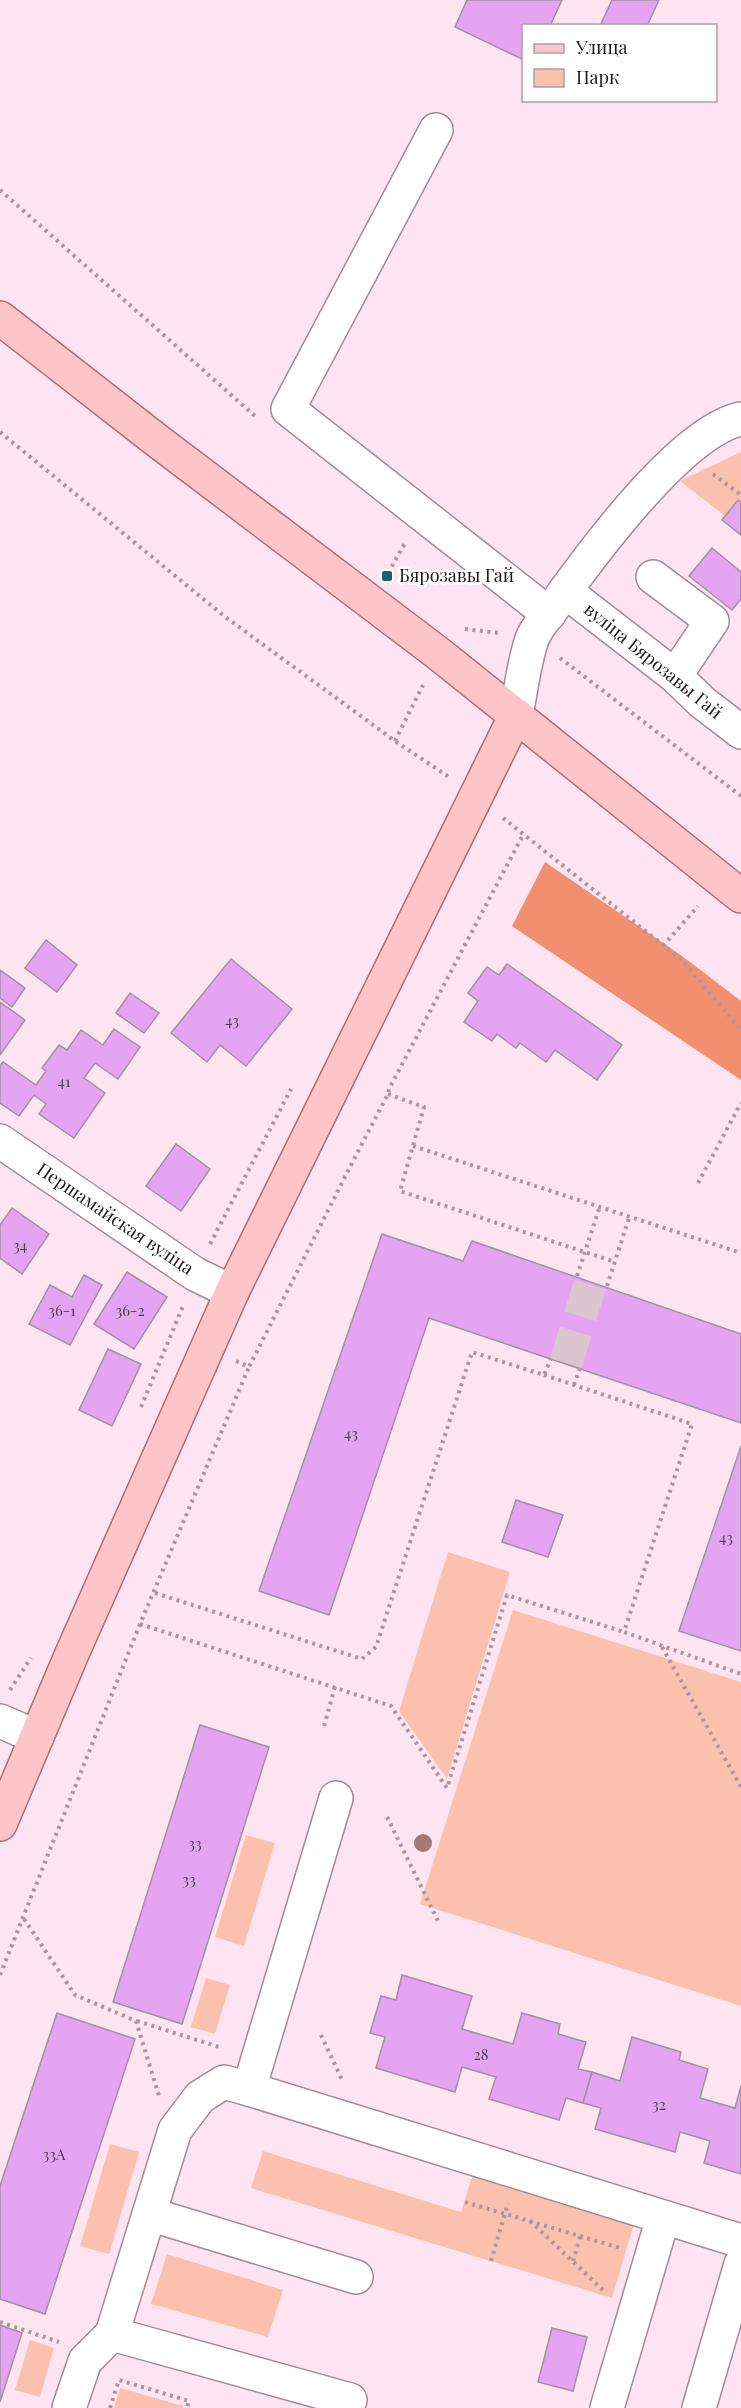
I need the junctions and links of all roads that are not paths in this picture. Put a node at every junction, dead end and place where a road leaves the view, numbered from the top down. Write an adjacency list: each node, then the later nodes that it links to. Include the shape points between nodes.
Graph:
1 (436, 130): 5 (street, via 288,409)
2 (0, 318): 7 (main road)
3 (741, 419): 5 (street, вуліца Бярозавы Гай, via 683,452 601,542)
4 (653, 577): 6 (street, via 712,621)
5 (549, 614): 6 (street, вуліца Бярозавы Гай); 7 (street, вуліца Бярозавы Гай)
6 (675, 676): 8 (street, вуліца Бярозавы Гай)
7 (516, 715): 9 (main road); 11 (main road)
8 (741, 732)
9 (731, 888)
10 (0, 1141): 11 (street, Першамайская вуліца, via 195,1274)
11 (232, 1292): 13 (main road)
12 (0, 1721): 13 (street)
13 (37, 1737): 15 (main road)
14 (336, 1798): 16 (street)
15 (0, 1824)
16 (249, 2089): 17 (street, via 224,2082 200,2097 175,2130); 18 (street)
17 (149, 2214): 21 (street); 22 (street)
18 (663, 2218): 19 (street); 25 (street)
19 (741, 2241)
20 (741, 2264): 26 (street)
21 (356, 2277)
22 (112, 2334): 23 (street); 24 (street, via 86,2361)
23 (350, 2400)
24 (69, 2408)
25 (607, 2408)
26 (699, 2408)

